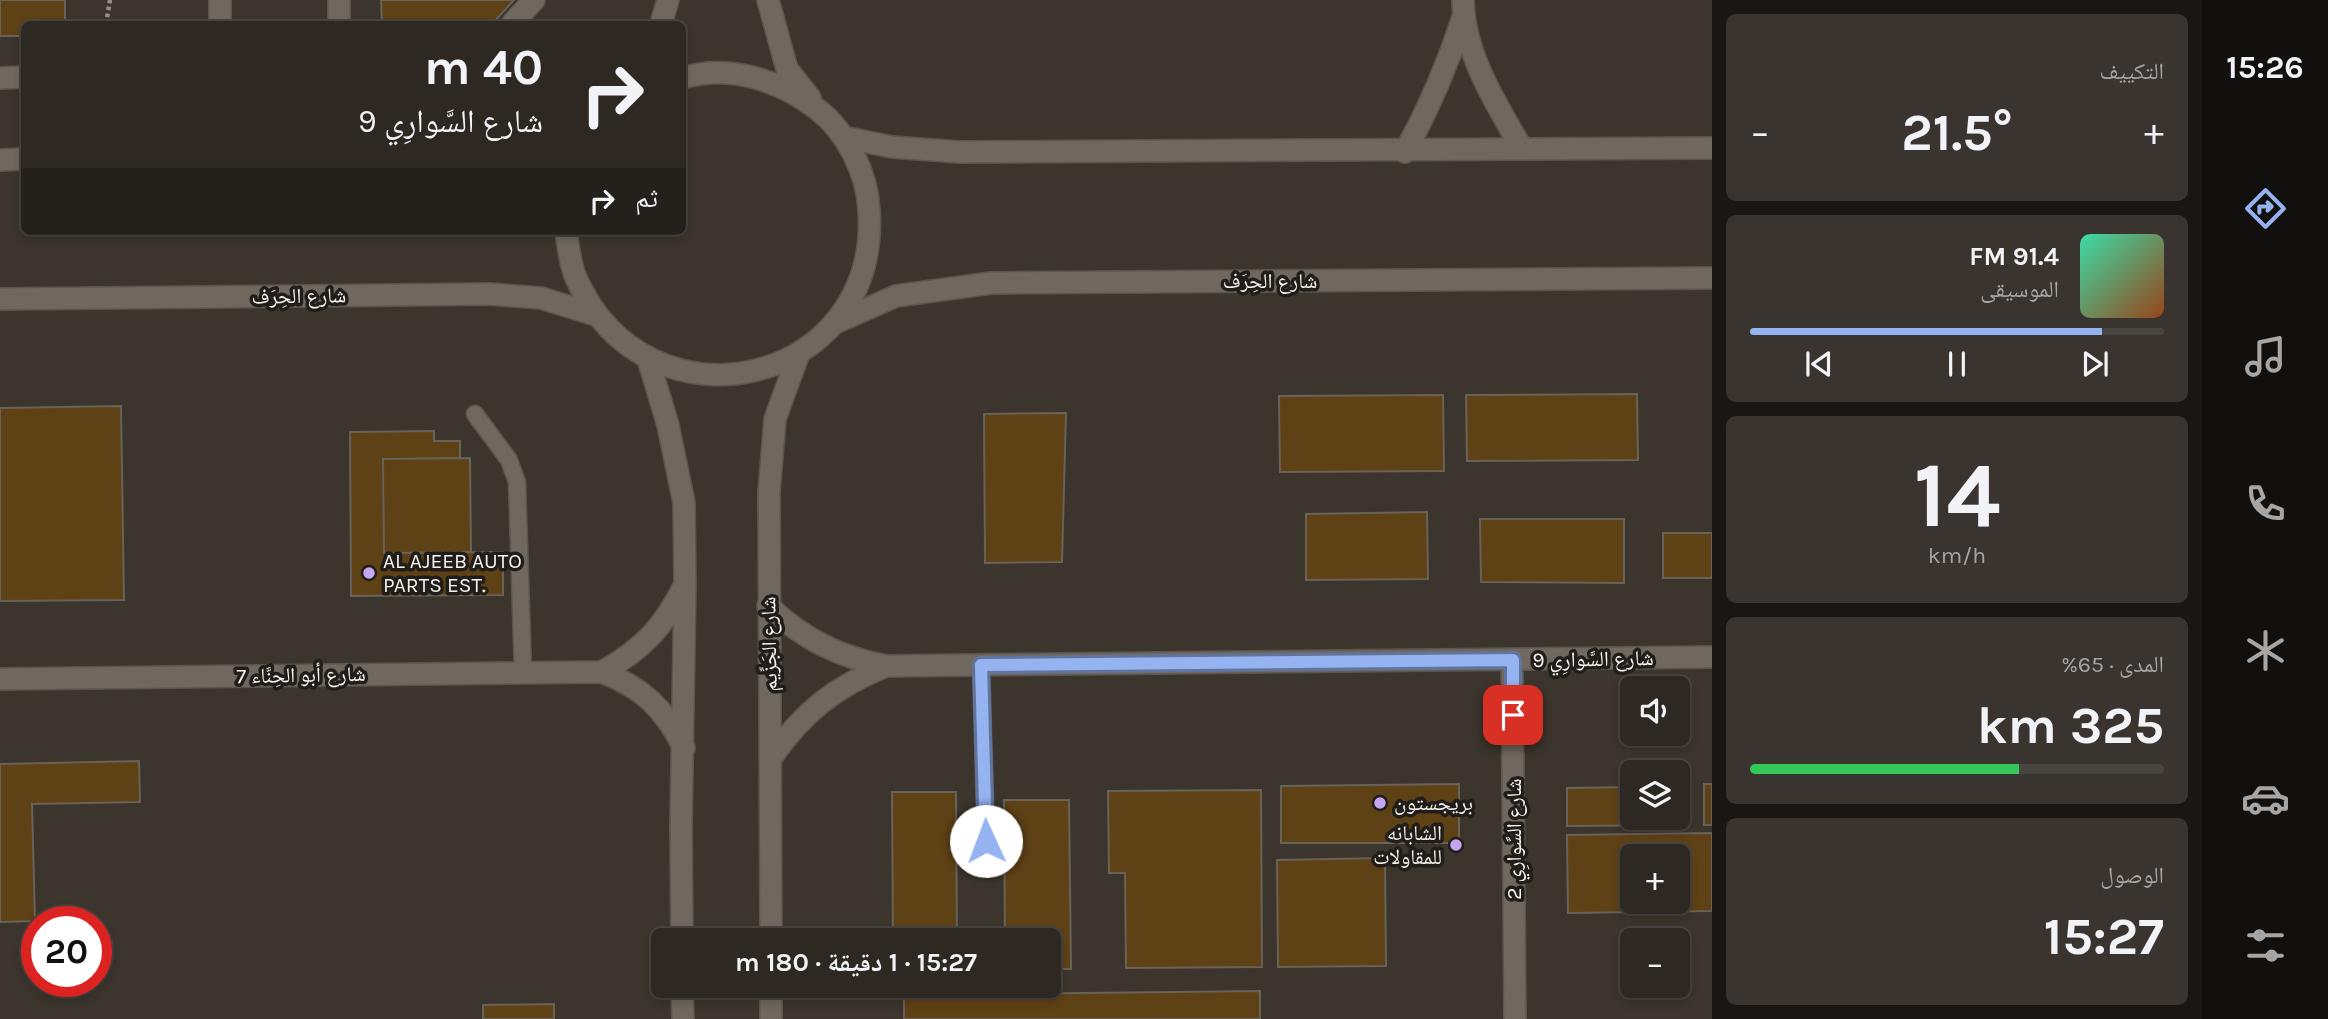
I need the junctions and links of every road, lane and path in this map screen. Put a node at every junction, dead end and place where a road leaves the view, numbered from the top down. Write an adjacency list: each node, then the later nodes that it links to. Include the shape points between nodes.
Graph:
1 (110, 0): 8 (path)
2 (220, 0): 9 (street)
3 (339, 0): 10 (street)
4 (534, 0): 11 (street)
5 (668, 0): 12 (street)
6 (768, 0): 16 (street, via 788,69)
7 (1463, 8): 19 (street, via 1476,62); 20 (street, via 1449,61)
8 (106, 21)
9 (220, 21)
10 (339, 21)
11 (515, 21)
12 (662, 21)
13 (21, 77): 15 (street)
14 (686, 77): 16 (street, via 727,73 760,78 792,91)
15 (0, 78)
16 (820, 111): 17 (street)
17 (843, 137): 20 (street, via 892,147 960,152); 27 (street, via 859,166 868,198 870,231 866,264)
18 (1712, 148): 19 (street)
19 (1522, 149): 20 (street)
20 (1405, 152)
21 (21, 159): 22 (street)
22 (0, 160)
23 (567, 235): 26 (street, via 575,276)
24 (1712, 278): 27 (street, شارع الحِرَف, via 991,283 896,296)
25 (0, 299): 26 (street, شارع الحِرَف, via 489,294 541,298)
26 (596, 315): 29 (street, via 620,340)
27 (835, 323): 28 (street)
28 (799, 353): 29 (street, via 764,369 725,376 686,372); 32 (street, شارع الجَزِّيم, via 775,419)
29 (648, 359): 31 (street, via 684,503)
30 (475, 414): 38 (lane, via 509,460 517,482)
31 (685, 584): 37 (street, via 652,636); 40 (street)
32 (768, 606): 36 (street, شارع السَّوارِي 9, via 822,646); 41 (street, شارع الجَزِّيم)
33 (1712, 657): 34 (street, شارع السَّوارِي 9)
34 (1513, 660): 35 (street, شارع السَّوارِي 9); 49 (street, شارع السَّوارِي 2)
35 (981, 665): 36 (street, شارع السَّوارِي 9); 42 (lane)
36 (886, 666): 41 (street, شارع السَّوارِي 9, via 858,677 809,711)
37 (602, 672): 38 (street, شارع أبو الحِنَّاء 7); 40 (street, شارع أبو الحِنَّاء 7, via 623,680 651,701)
38 (523, 673): 39 (street, شارع أبو الحِنَّاء 7)
39 (0, 679)
40 (684, 748): 43 (street)
41 (771, 758): 44 (street, شارع الجَزِّيم)
42 (986, 841)
43 (682, 928)
44 (771, 928)
45 (682, 998): 47 (street)
46 (771, 998): 48 (street)
47 (683, 1019)
48 (771, 1019)
49 (1515, 1019)

